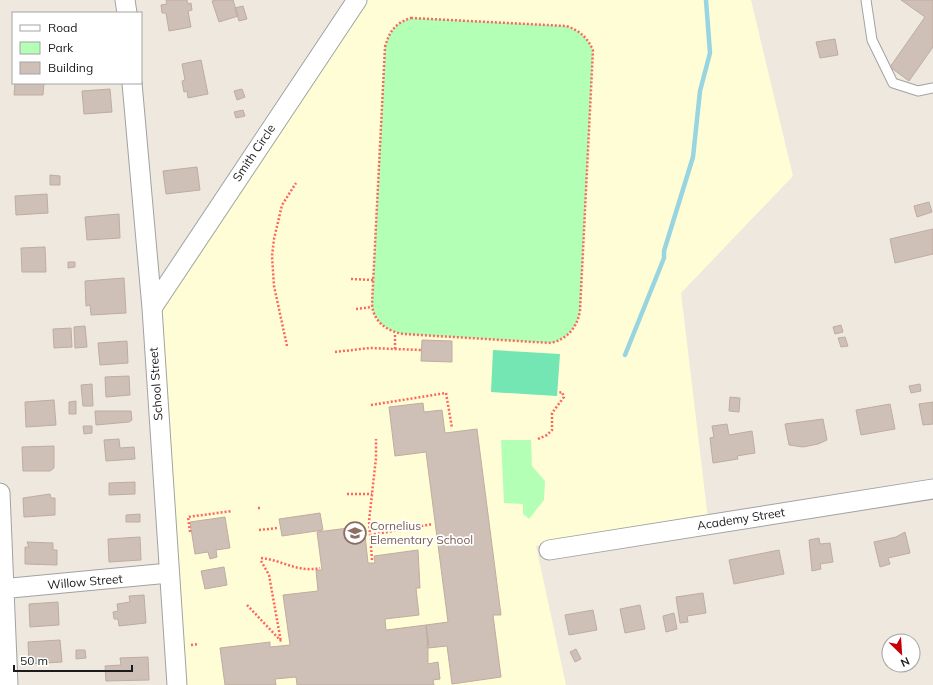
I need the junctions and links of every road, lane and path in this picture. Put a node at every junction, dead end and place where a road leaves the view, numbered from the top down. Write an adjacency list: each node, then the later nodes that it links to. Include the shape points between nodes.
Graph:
1 (125, 0): 4 (street)
2 (357, 0): 11 (street, Smith Circle)
3 (866, 0): 6 (lane, via 872,40 893,83 918,91)
4 (126, 12)
5 (132, 84): 11 (street, School Street)
6 (933, 88)
7 (296, 183): 14 (path, via 282,205 272,256 274,286)
8 (351, 279): 9 (path)
9 (373, 280): 10 (path); 13 (path, via 385,47 393,28 403,20 415,18 557,25 580,32 593,50 593,58 580,312 574,329 562,339 551,343)
10 (372, 307): 12 (path); 13 (path, via 381,324)
11 (152, 308): 38 (street, School Street)
12 (356, 310)
13 (395, 333): 15 (path)
14 (287, 346)
15 (395, 349): 16 (path); 17 (path, via 370,348)
16 (421, 350)
17 (335, 352)
18 (558, 393): 22 (path, via 562,392 564,396 552,413 552,430)
19 (371, 405): 20 (path, via 446,393)
20 (452, 428)
21 (376, 439): 26 (path)
22 (538, 439)
23 (933, 489): 33 (street, Academy Street)
24 (0, 493): 39 (street)
25 (347, 494): 26 (path)
26 (373, 494): 32 (path)
27 (232, 511): 31 (path, via 188,517)
28 (432, 524): 32 (path)
29 (278, 528): 30 (path)
30 (259, 530)
31 (190, 532)
32 (370, 535): 35 (path)
33 (550, 550)
34 (261, 558): 37 (path, via 297,569)
35 (372, 560)
36 (261, 561): 40 (path, via 269,574 281,642)
37 (320, 568)
38 (169, 573): 39 (street, Willow Street); 42 (street, School Street)
39 (2, 589): 41 (street)
40 (247, 605)
41 (8, 685)
42 (177, 685)

